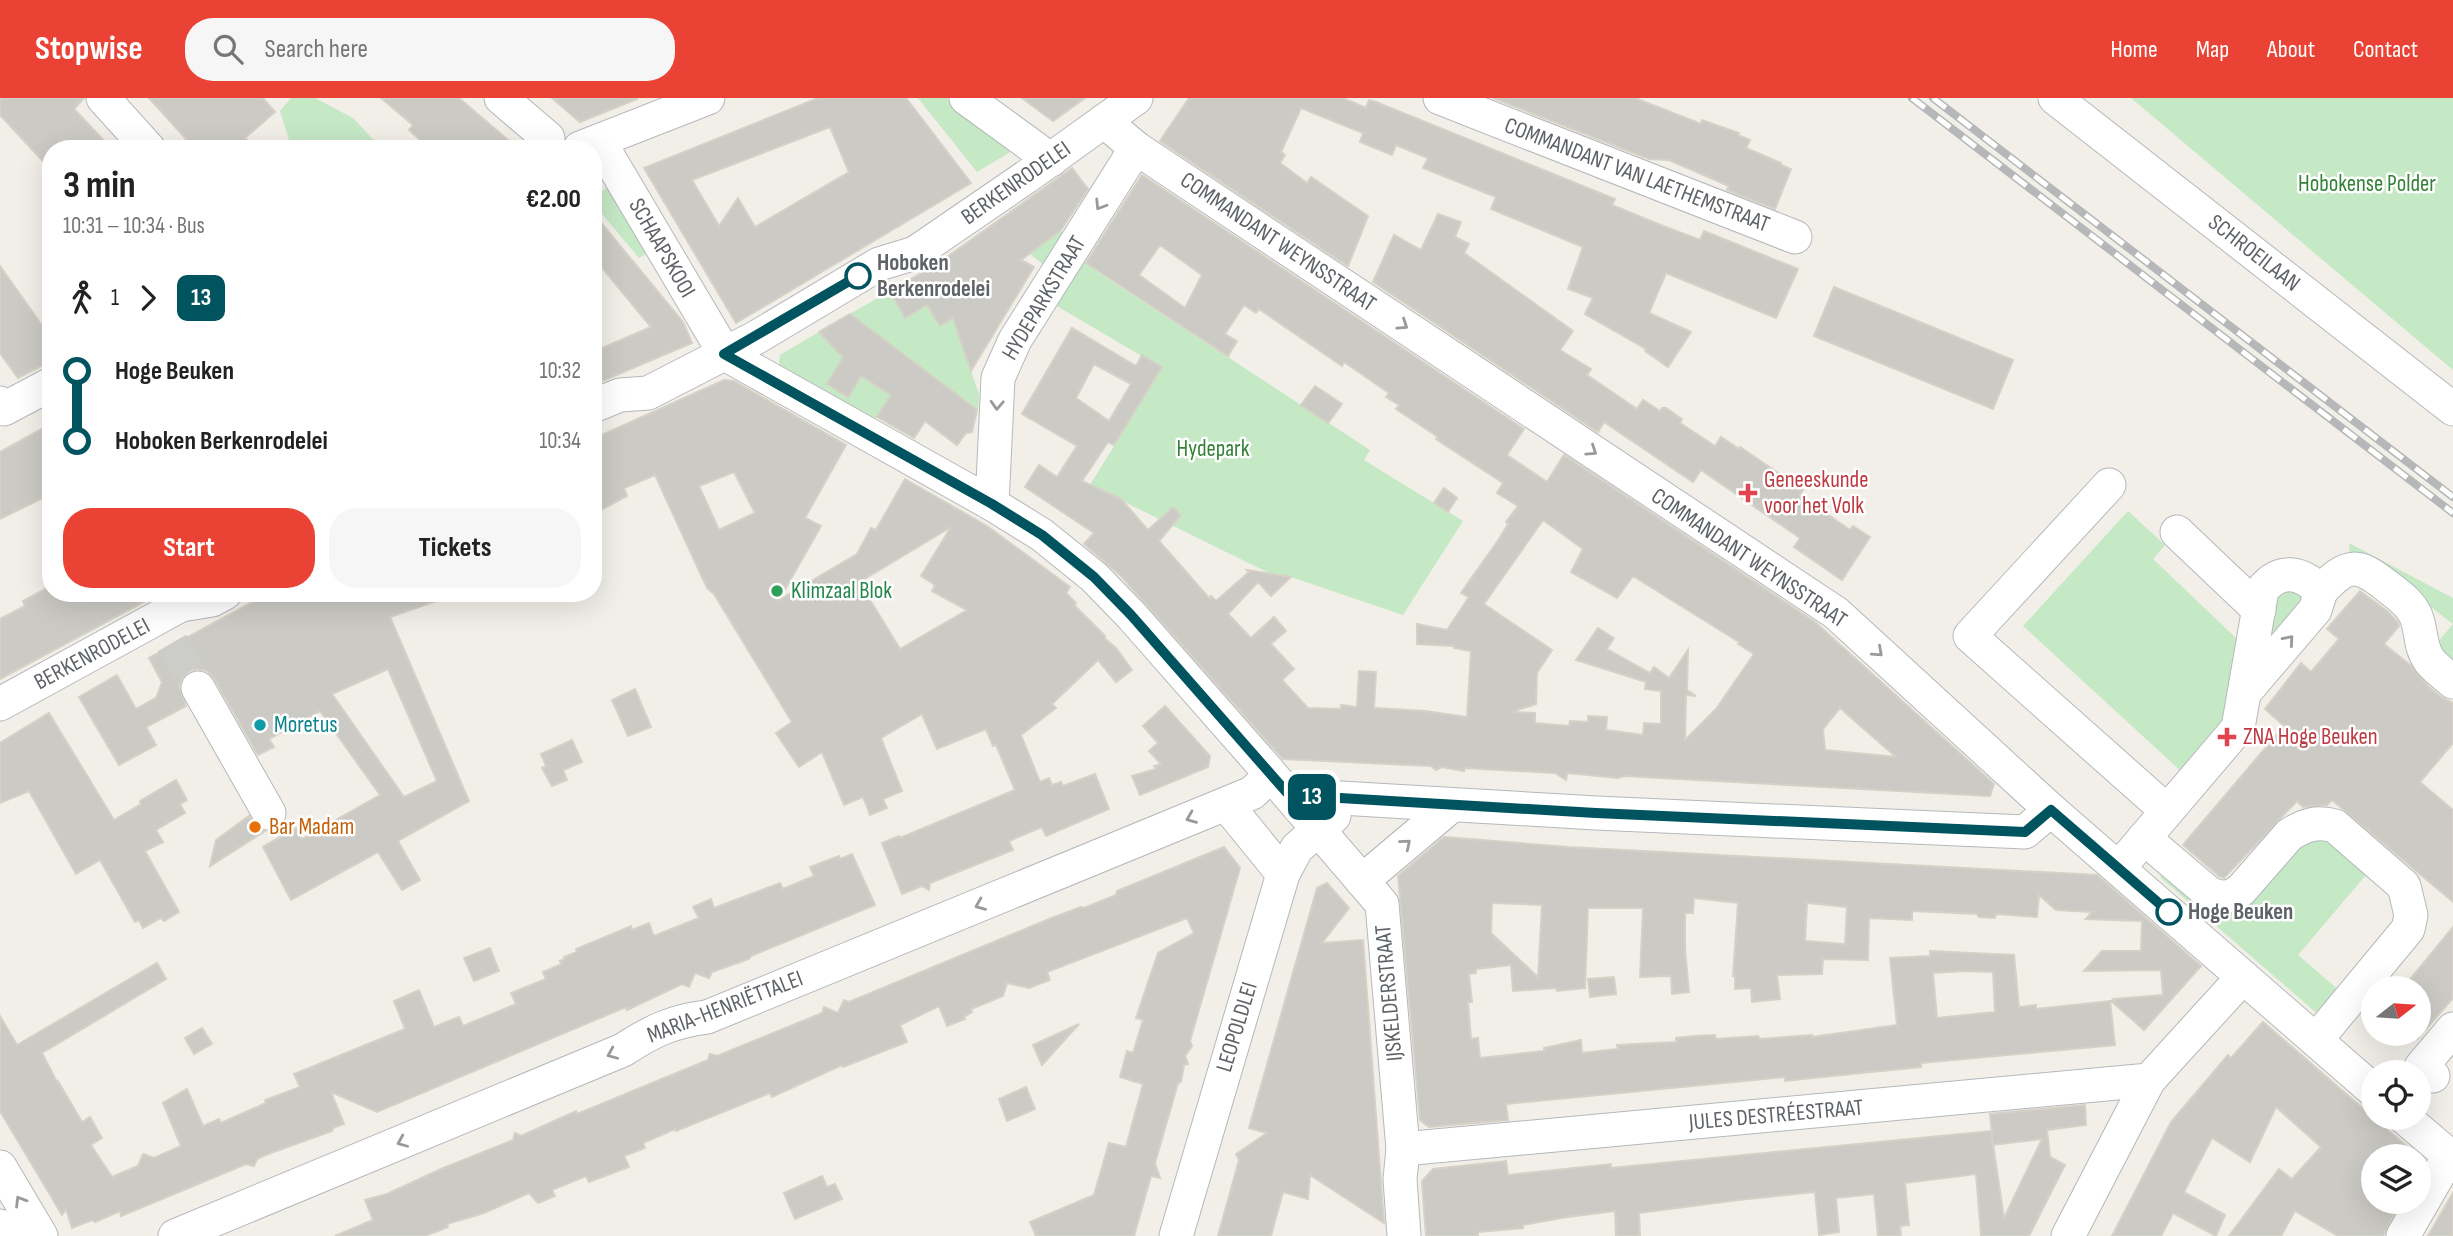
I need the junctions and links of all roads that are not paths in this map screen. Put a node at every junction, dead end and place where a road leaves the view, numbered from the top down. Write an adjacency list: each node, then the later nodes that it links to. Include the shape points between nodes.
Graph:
1 (103, 98): 9 (street)
2 (500, 98): 10 (street)
3 (708, 98): 11 (street)
4 (966, 98): 13 (street)
5 (1136, 98): 8 (street, BERKENRODELEI)
6 (1440, 98): 15 (street, COMMANDANT VAN LAETHEMSTRAAT)
7 (2055, 98): 20 (street, SCHROEILAAN)
8 (1104, 121): 12 (street, COMMANDANT WEYNSSTRAAT); 13 (street, BERKENRODELEI)
9 (141, 140)
10 (541, 140)
11 (602, 140)
12 (1136, 148): 22 (street, HYDEPARKSTRAAT, one-way to 22, via 1015,340 998,378); 35 (street, COMMANDANT WEYNSSTRAAT, one-way to 35, via 1836,614)
13 (1051, 160): 16 (street, BERKENRODELEI, via 915,253 878,264)
14 (602, 165): 16 (street, SCHAAPSKOOI)
15 (1795, 237)
16 (724, 354): 18 (street, BERKENRODELEI, via 648,393 620,395); 22 (street, IJSKELDERSTRAAT)
17 (42, 388): 19 (street)
18 (602, 402)
19 (2, 406)
20 (2453, 409)
21 (2109, 485): 36 (street, via 1970,636)
22 (992, 504): 31 (street, IJSKELDERSTRAAT, via 1042,535 1094,577)
23 (2177, 532): 26 (street)
24 (2321, 591): 26 (street, via 2309,579 2283,576 2270,580 2262,590); 27 (street, via 2347,569 2369,571 2407,602 2430,662); 29 (street, one-way to 24, via 2315,610)
25 (200, 602): 30 (street, BERKENRODELEI, via 181,605)
26 (2259, 610): 29 (street)
27 (2453, 682)
28 (198, 688): 37 (street)
29 (2245, 692): 36 (street, via 2238,728)
30 (0, 704)
31 (1280, 785): 32 (street); 33 (street, MARIA-HENRIËTTALEI); 38 (street, IJSKELDERSTRAAT)
32 (1355, 799): 34 (street); 38 (street, LEOPOLDLEI)
33 (1226, 804): 41 (street); 56 (street, MARIA-HENRIËTTALEI, one-way to 56, via 707,1017 681,1020 648,1033 623,1050)
34 (1451, 806): 35 (street, via 2025,832); 42 (street, one-way to 34)
35 (2051, 810): 40 (street, COMMANDANT WEYNSSTRAAT)
36 (2167, 811): 39 (street)
37 (269, 813)
38 (1318, 830): 41 (street, LEOPOLDLEI, via 1297,848); 42 (street, IJSKELDERSTRAAT)
39 (2144, 838): 40 (street); 45 (street, via 2220,898 2241,890 2298,828 2322,823 2335,826 2403,886 2412,915 2408,929)
40 (2118, 868): 43 (street, COMMANDANT WEYNSSTRAAT)
41 (1283, 874): 57 (street, LEOPOLDLEI)
42 (1362, 881): 50 (street, IJSKELDERSTRAAT, via 1382,904)
43 (2243, 977): 45 (street, COMMANDANT WEYNSSTRAAT); 47 (street)
44 (2453, 1029): 48 (street, via 2421,1066)
45 (2316, 1040): 46 (street, COMMANDANT WEYNSSTRAAT)
46 (2361, 1079)
47 (2149, 1080): 50 (street, JULES DESTRÉESTRAAT); 59 (street)
48 (2435, 1088)
49 (2419, 1130): 51 (street)
50 (1403, 1150): 58 (street, IJSKELDERSTRAAT)
51 (2451, 1157): 60 (street)
52 (0, 1167): 55 (street, one-way to 52)
53 (0, 1226): 54 (street)
54 (6, 1236)
55 (41, 1236)
56 (175, 1236)
57 (1176, 1236)
58 (1404, 1236)
59 (2068, 1236)
60 (2403, 1236)

